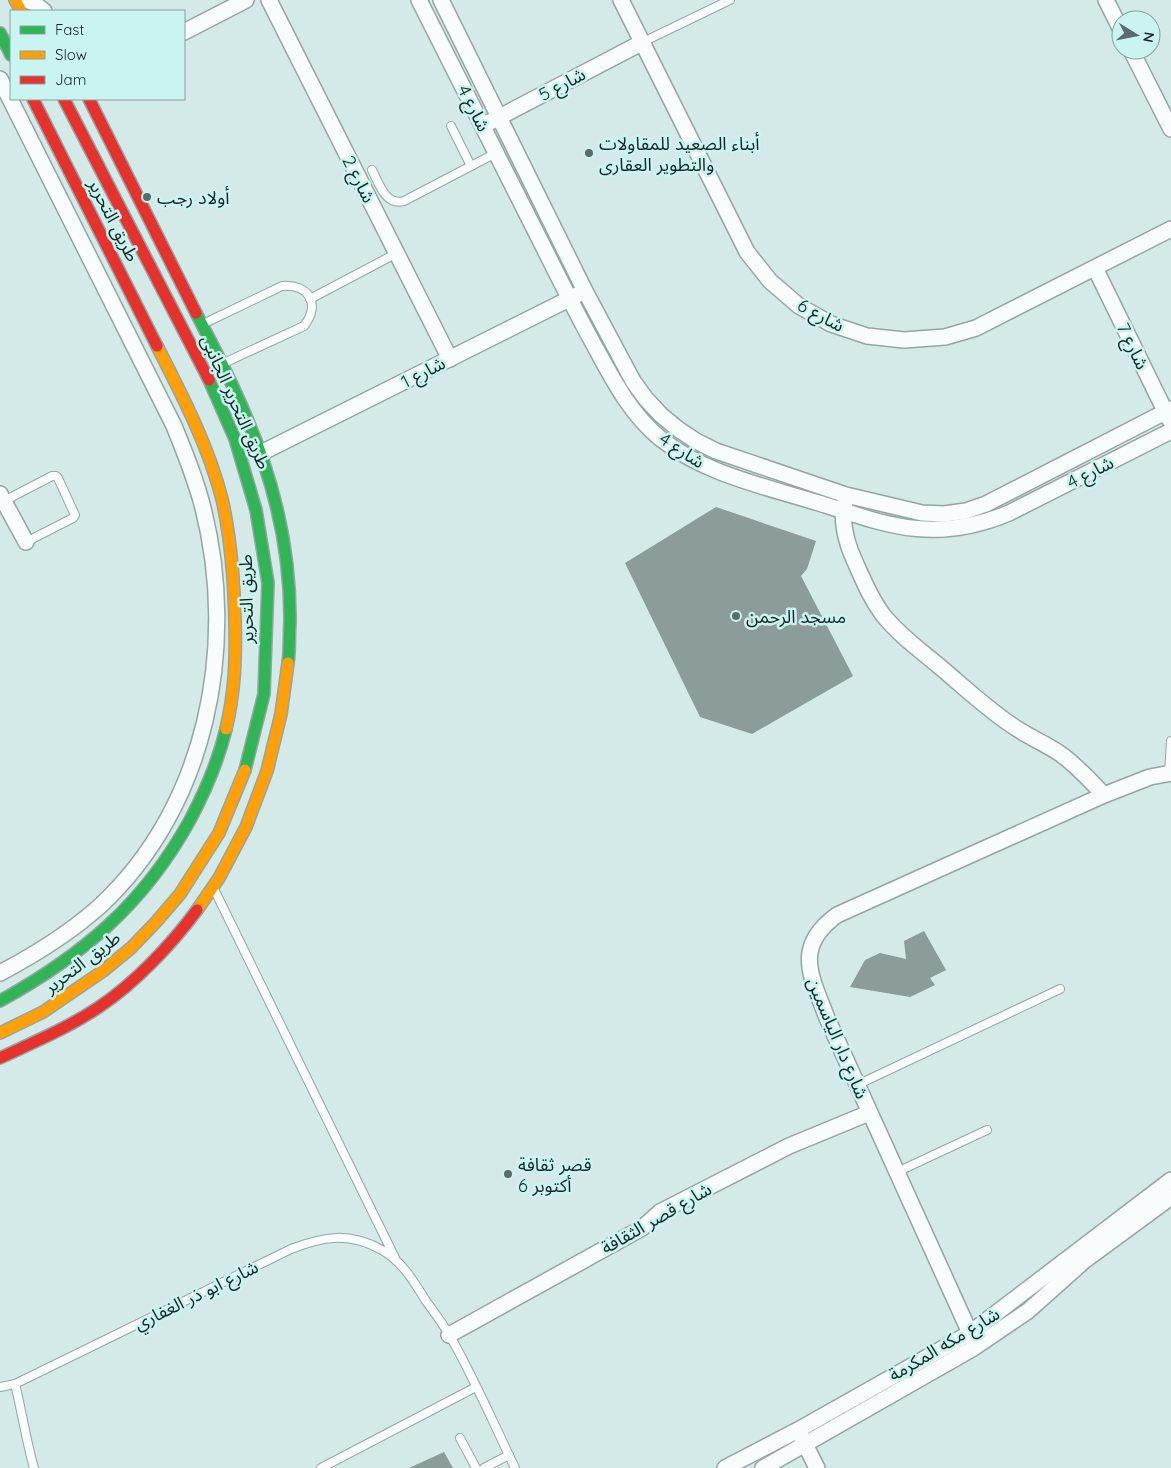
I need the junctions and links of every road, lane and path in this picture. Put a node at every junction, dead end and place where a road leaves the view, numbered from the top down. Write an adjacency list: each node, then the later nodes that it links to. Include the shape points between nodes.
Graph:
1 (26, 0): 8 (street)
2 (246, 0): 9 (street)
3 (268, 0): 28 (street, شارع 2)
4 (419, 0): 22 (street, شارع 4)
5 (441, 0): 20 (street, شارع 4)
6 (621, 0): 11 (street, شارع 6)
7 (730, 0): 11 (lane)
8 (43, 10)
9 (185, 31)
10 (0, 33): 12 (street)
11 (642, 42): 20 (street, شارع 5); 29 (street, شارع 6, via 747,252 770,281 799,306 831,324 867,336 904,340 945,337 976,328)
12 (10, 53)
13 (1136, 60): 23 (street)
14 (0, 79): 15 (street)
15 (10, 99)
16 (11, 100): 50 (street, via 166,409 189,463 211,545 217,621 209,705 198,750 181,793 159,834 132,871 100,905 65,935)
17 (34, 100): 52 (street, طريق التحرير, via 186,401 205,448 228,528 236,644 234,686 224,738 208,786 179,840 141,894 104,930 26,987)
18 (65, 100): 35 (street, طريق التحرير)
19 (90, 100): 33 (street, طريق التحرير الجانبى)
20 (499, 117): 22 (street, شارع 5); 30 (street, شارع 4)
21 (451, 126): 25 (lane)
22 (482, 126): 24 (street, شارع 4)
23 (1171, 129)
24 (496, 153): 25 (lane); 32 (street, شارع 4)
25 (471, 166): 26 (lane, via 398,202 386,196)
26 (372, 170)
27 (1171, 230): 29 (street, شارع 6)
28 (397, 253): 31 (lane); 36 (street, شارع 2)
29 (1095, 268): 38 (street, شارع 7)
30 (585, 291): 32 (street, شارع 1); 41 (street, شارع 4, via 633,381 646,399 678,430 716,451)
31 (310, 299): 33 (lane, via 293,285 282,286); 37 (lane, via 310,318 304,326)
32 (569, 299): 36 (street, شارع 1); 43 (street, شارع 4, via 632,409 660,438 712,469)
33 (202, 324): 34 (street, طريق التحرير الجانبى)
34 (209, 338): 35 (street); 37 (street, طريق التحرير الجانبى)
35 (191, 348): 45 (street, طريق التحرير, via 235,439 256,510)
36 (450, 358): 40 (street, شارع 1)
37 (222, 364): 40 (street, طريق التحرير الجانبى)
38 (1169, 415): 41 (street, شارع 4, via 966,511 922,513)
39 (1171, 431): 43 (street, شارع 4, via 1009,513 970,526 942,530 908,528)
40 (261, 453): 45 (street, طريق التحرير الجانبى, via 282,529 289,575)
41 (846, 495): 43 (street)
42 (2, 498): 44 (street); 44 (lane, via 52,476 58,478 75,515)
43 (842, 511): 48 (street, via 846,538 867,592 902,635 987,707 1063,756)
44 (26, 542)
45 (278, 641): 49 (street, طريق التحرير الجانبى, via 282,714 271,760 256,804); 53 (street, طريق التحرير, via 247,766 219,832 180,894 151,927 103,972 43,1012)
46 (1171, 740): 47 (lane)
47 (1170, 773): 48 (street, شارع دار الياسمين, via 1150,777)
48 (1104, 795): 55 (street, شارع دار الياسمين, via 837,915 824,924 814,937 809,952 809,968)
49 (213, 887): 54 (street, طريق التحرير الجانبى, via 186,925 128,986 98,1008); 61 (lane, شارع ابو ذر الغفاري)
50 (0, 973)
51 (1060, 989): 55 (lane)
52 (0, 1001)
53 (0, 1033)
54 (0, 1058)
55 (857, 1085): 56 (street, شارع دار الياسمين)
56 (870, 1113): 58 (street, شارع دار الياسمين); 63 (street, شارع قصر الثقافة, via 789,1146 660,1212 642,1228)
57 (986, 1130): 58 (lane)
58 (897, 1172): 62 (street, شارع دار الياسمين)
59 (1171, 1180): 62 (street, شارع مكه المكرمة)
60 (1171, 1196): 69 (street, شارع مكه المكرمة, via 1084,1261 1028,1311 972,1349)
61 (396, 1260): 63 (lane, شارع ابو ذر الغفاري); 64 (lane, شارع ابو ذر الغفاري, via 357,1240 313,1240)
62 (970, 1332): 67 (street, شارع مكه المكرمة)
63 (449, 1335): 66 (lane, شارع ابو ذر الغفاري)
64 (15, 1384): 65 (lane, شارع ابو ذر الغفاري); 71 (lane)
65 (0, 1387)
66 (476, 1387): 70 (lane, شارع ابو ذر الغفاري); 72 (lane)
67 (798, 1430): 69 (street); 76 (street, شارع مكه المكرمة)
68 (460, 1438): 73 (lane)
69 (805, 1445): 77 (street, شارع مكه المكرمة); 78 (street)
70 (509, 1455): 74 (lane); 75 (lane, شارع ابو ذر الغفاري)
71 (34, 1468)
72 (321, 1468)
73 (476, 1468)
74 (484, 1468)
75 (515, 1468)
76 (725, 1468)
77 (763, 1468)
78 (816, 1468)

